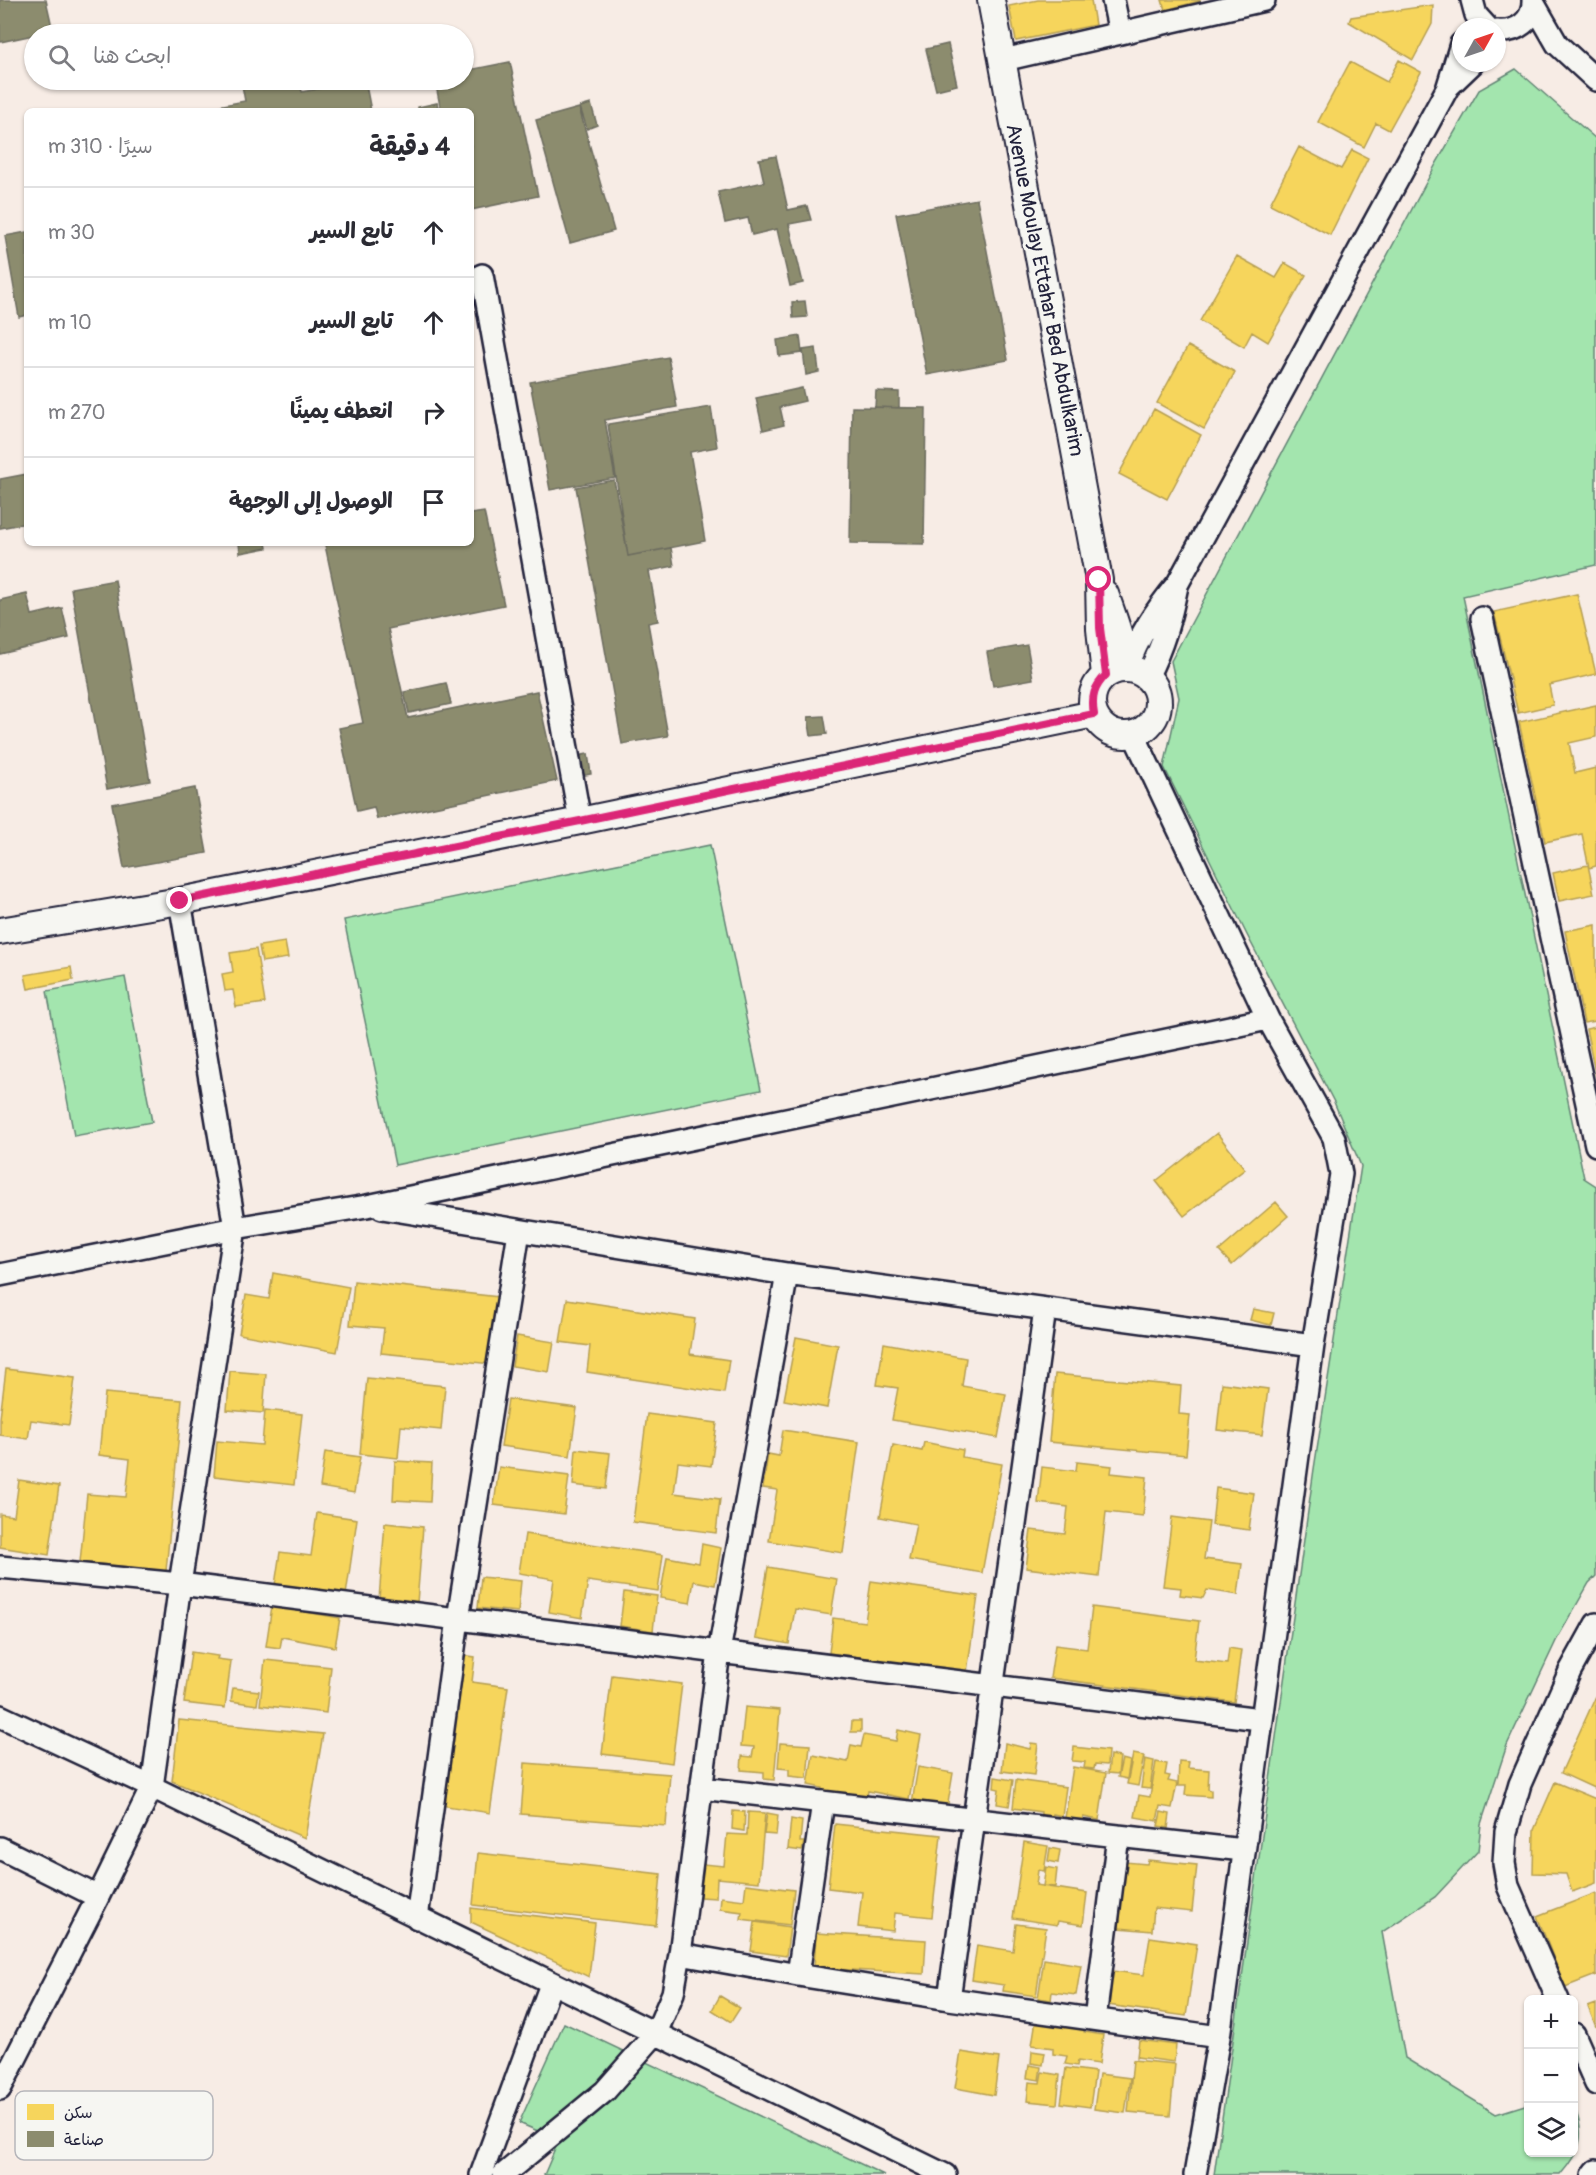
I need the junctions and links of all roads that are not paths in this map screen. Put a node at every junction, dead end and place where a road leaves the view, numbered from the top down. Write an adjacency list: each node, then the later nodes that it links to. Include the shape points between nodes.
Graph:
1 (992, 0): 10 (street, Avenue Moulay Ettahar Bed Abdulkarim)
2 (1113, 0): 8 (street)
3 (1264, 0): 5 (street)
4 (1534, 2): 6 (street, via 1528,19); 9 (street)
5 (1210, 6): 8 (street)
6 (1506, 28)
7 (1506, 32): 9 (street)
8 (1120, 33): 10 (street)
9 (1557, 44): 13 (street)
10 (1003, 60): 17 (street, Avenue Moulay Ettahar Bed Abdulkarim, via 1099,580 1118,630)
11 (1452, 72): 14 (street)
12 (1464, 72): 14 (street)
13 (1596, 80)
14 (1447, 89): 17 (street, via 1178,583 1160,652)
15 (482, 275): 20 (street)
16 (1482, 618): 24 (street)
17 (1126, 673): 18 (street, via 1098,683 1092,703); 19 (street, via 1154,686 1158,695 1159,705 1151,724)
18 (1094, 714): 19 (street, via 1106,729); 20 (street)
19 (1134, 735): 23 (street)
20 (580, 821): 21 (street)
21 (180, 901): 22 (street); 26 (street)
22 (0, 931)
23 (1268, 1019): 25 (street); 31 (street, via 1334,1138 1341,1174)
24 (1596, 1145)
25 (367, 1206): 26 (street); 27 (street)
26 (235, 1228): 29 (street); 33 (street)
27 (519, 1231): 28 (street); 34 (street)
28 (787, 1274): 30 (street); 36 (street)
29 (0, 1275)
30 (1045, 1309): 31 (street); 37 (street)
31 (1313, 1345): 39 (street)
32 (0, 1567): 33 (street)
33 (180, 1584): 34 (street); 40 (street)
34 (458, 1619): 36 (street); 48 (street)
35 (1596, 1624): 52 (street, via 1570,1671 1520,1784 1506,1832 1504,1863 1508,1886)
36 (719, 1652): 37 (street); 41 (street)
37 (991, 1685): 39 (street); 43 (street)
38 (0, 1716): 40 (street)
39 (1260, 1719): 46 (street)
40 (152, 1787): 47 (street); 48 (street)
41 (701, 1788): 42 (street); 49 (street)
42 (823, 1802): 43 (street); 50 (street)
43 (974, 1821): 44 (street); 53 (street)
44 (1118, 1836): 46 (street); 54 (street)
45 (0, 1848): 47 (street)
46 (1243, 1850): 56 (street)
47 (98, 1897): 59 (street)
48 (417, 1918): 51 (street)
49 (680, 1954): 50 (street); 55 (street, via 673,1993)
50 (798, 1975): 53 (street)
51 (551, 1984): 55 (street); 61 (street)
52 (1556, 1995)
53 (949, 1999): 54 (street)
54 (1095, 2019): 56 (street)
55 (656, 2033): 62 (street, via 604,2091); 63 (street)
56 (1219, 2037): 64 (street)
57 (1578, 2043): 58 (street)
58 (1596, 2084)
59 (0, 2089)
60 (1596, 2171): 65 (street)
61 (481, 2175)
62 (502, 2175)
63 (945, 2175)
64 (1195, 2175)
65 (1593, 2175)

